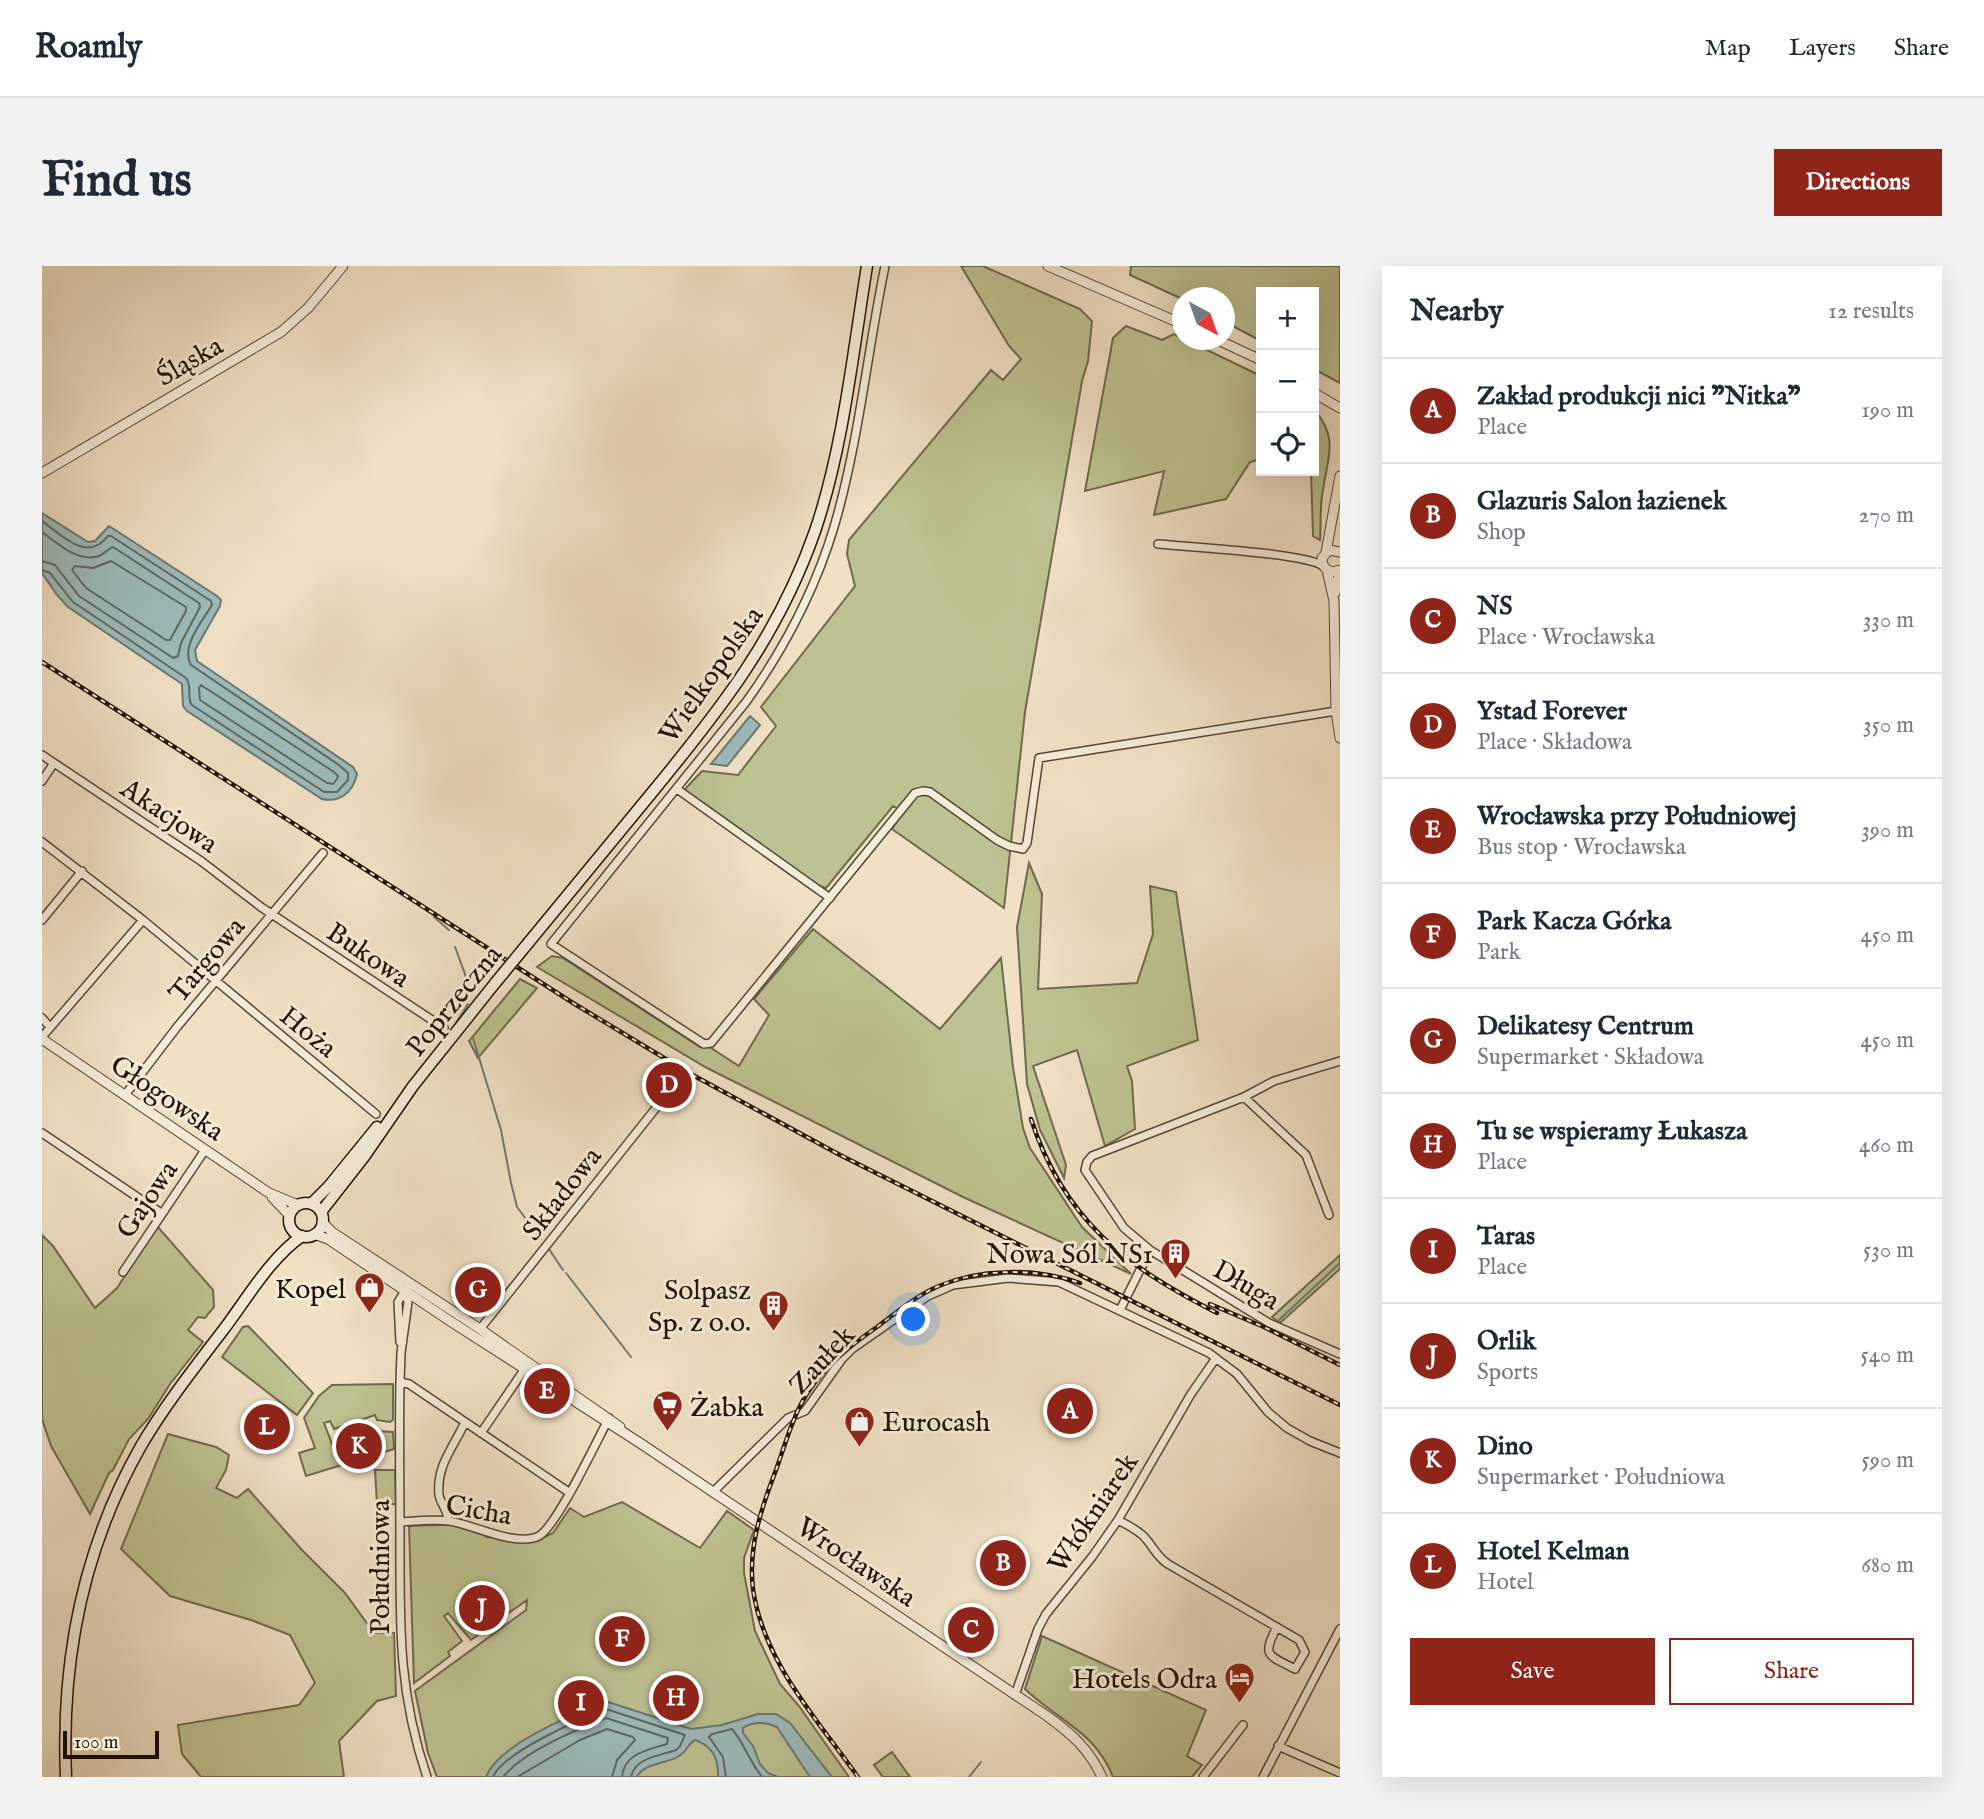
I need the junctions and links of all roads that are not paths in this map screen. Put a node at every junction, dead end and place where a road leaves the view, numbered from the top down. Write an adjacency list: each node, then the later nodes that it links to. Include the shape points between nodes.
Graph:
1 (343, 266): 12 (street, Śląska, via 283,330)
2 (867, 266): 36 (main road, Wielkopolska, via 830,479 816,529 784,606 712,720)
3 (885, 266): 28 (street, via 849,463 821,564 763,677)
4 (1048, 266): 5 (street)
5 (1172, 320)
6 (1235, 348): 7 (street)
7 (1256, 358)
8 (1319, 397): 10 (street)
9 (1319, 397): 11 (street)
10 (1340, 408)
11 (1340, 416)
12 (42, 473)
13 (1340, 479): 14 (street)
14 (1332, 523): 16 (street); 17 (street)
15 (1158, 544): 18 (street)
16 (1340, 551): 17 (street)
17 (1325, 553): 18 (street); 19 (street)
18 (1295, 557): 19 (street)
19 (1325, 568): 20 (street); 21 (street)
20 (1340, 570): 21 (street)
21 (1334, 601): 22 (street)
22 (1337, 624): 23 (street)
23 (1336, 711): 24 (street); 32 (street, via 1039,758 1023,849 998,840 930,792 915,793)
24 (1340, 737)
25 (42, 755): 26 (street, Akacjowa)
26 (54, 763): 27 (street); 33 (street, Akacjowa)
27 (42, 781)
28 (677, 789): 32 (street, Wielkopolska); 32 (street, via 551,944 707,1044)
29 (42, 842): 31 (street, Hoża)
30 (323, 853): 33 (street, Targowa)
31 (82, 871): 34 (street); 35 (street, Hoża)
32 (830, 898)
33 (272, 914): 37 (street, Targowa); 40 (street, Bukowa)
34 (42, 920)
35 (143, 920): 37 (street, Hoża); 39 (street)
36 (529, 942): 44 (main road, Poprzeczna, bridge)
37 (215, 981): 45 (street, Targowa); 47 (street, Hoża)
38 (42, 1018): 39 (street)
39 (50, 1027): 41 (street)
40 (444, 1028)
41 (42, 1038): 45 (street, Głogowska)
42 (1340, 1062): 46 (street, via 1275,1081)
43 (675, 1084): 68 (street, Składowa)
44 (413, 1086): 51 (main road, Poprzeczna); 56 (main road, Poprzeczna)
45 (124, 1095): 49 (street, Głogowska)
46 (1244, 1097): 55 (street, via 1306,1155); 60 (street, Długa, via 1091,1156 1087,1175 1124,1228)
47 (376, 1114)
48 (42, 1133): 53 (street)
49 (205, 1150): 50 (street, Głogowska); 53 (street, Gajowa)
50 (269, 1193): 52 (street, Głogowska); 54 (street, Głogowska)
51 (311, 1204): 52 (main road); 56 (main road)
52 (298, 1205): 54 (main road)
53 (161, 1213): 62 (street, Gajowa)
54 (289, 1215): 57 (main road)
55 (1329, 1215)
56 (322, 1217): 58 (main road); 63 (street, via 332,1232)
57 (291, 1228): 59 (main road); 61 (main road)
58 (314, 1234): 59 (main road); 63 (street)
59 (302, 1236): 61 (main road)
60 (1150, 1250): 66 (street); 71 (street, Długa, via 1269,1323)
61 (275, 1261): 90 (main road, via 153,1427 106,1520 86,1576 71,1649)
62 (123, 1272)
63 (407, 1287): 64 (street, Wrocławska); 65 (street, Południowa); 68 (street, Wrocławska); 70 (street, Południowa, via 398,1303)
64 (420, 1300): 65 (street); 67 (street, Wrocławska)
65 (408, 1305): 70 (street, Południowa)
66 (1120, 1310): 72 (street, Zaułek); 79 (street, Zaułek, via 1059,1282 1028,1278 953,1285 928,1296 852,1349 805,1411 788,1418)
67 (460, 1327): 68 (street); 69 (street, Wrocławska)
68 (480, 1329): 69 (street); 73 (street, Wrocławska)
69 (481, 1341): 73 (street, Wrocławska)
70 (401, 1353): 74 (street, Południowa)
71 (1340, 1354)
72 (1216, 1358): 78 (street, Zaułek, via 1237,1374 1282,1425); 81 (street, Włókniarek)
73 (527, 1366): 75 (street, Wrocławska); 77 (street)
74 (400, 1382): 76 (street, Cicha); 83 (street, Południowa)
75 (608, 1420): 79 (street, Wrocławska); 80 (street, Cicha)
76 (465, 1422): 77 (street, Cicha); 82 (street, via 443,1461 439,1493)
77 (481, 1433): 80 (street, Cicha)
78 (1340, 1453)
79 (713, 1492): 86 (street, Wrocławska)
80 (570, 1493): 82 (street, Cicha, via 537,1537 489,1534)
81 (1118, 1520): 84 (street, via 1145,1537 1163,1561); 86 (street, Włókniarek, via 1046,1614)
82 (447, 1521): 83 (street, Cicha)
83 (400, 1522): 91 (street, Południowa, via 402,1670)
84 (1277, 1627): 84 (street, via 1268,1651 1295,1669 1305,1652 1303,1644)
85 (1340, 1629): 88 (street)
86 (1015, 1695): 92 (street, Wrocławska, via 1074,1735)
87 (1243, 1725): 93 (street)
88 (1278, 1746): 89 (street); 94 (street)
89 (1340, 1773)
90 (66, 1777)
91 (427, 1777)
92 (1102, 1777)
93 (1203, 1777)
94 (1263, 1777)

